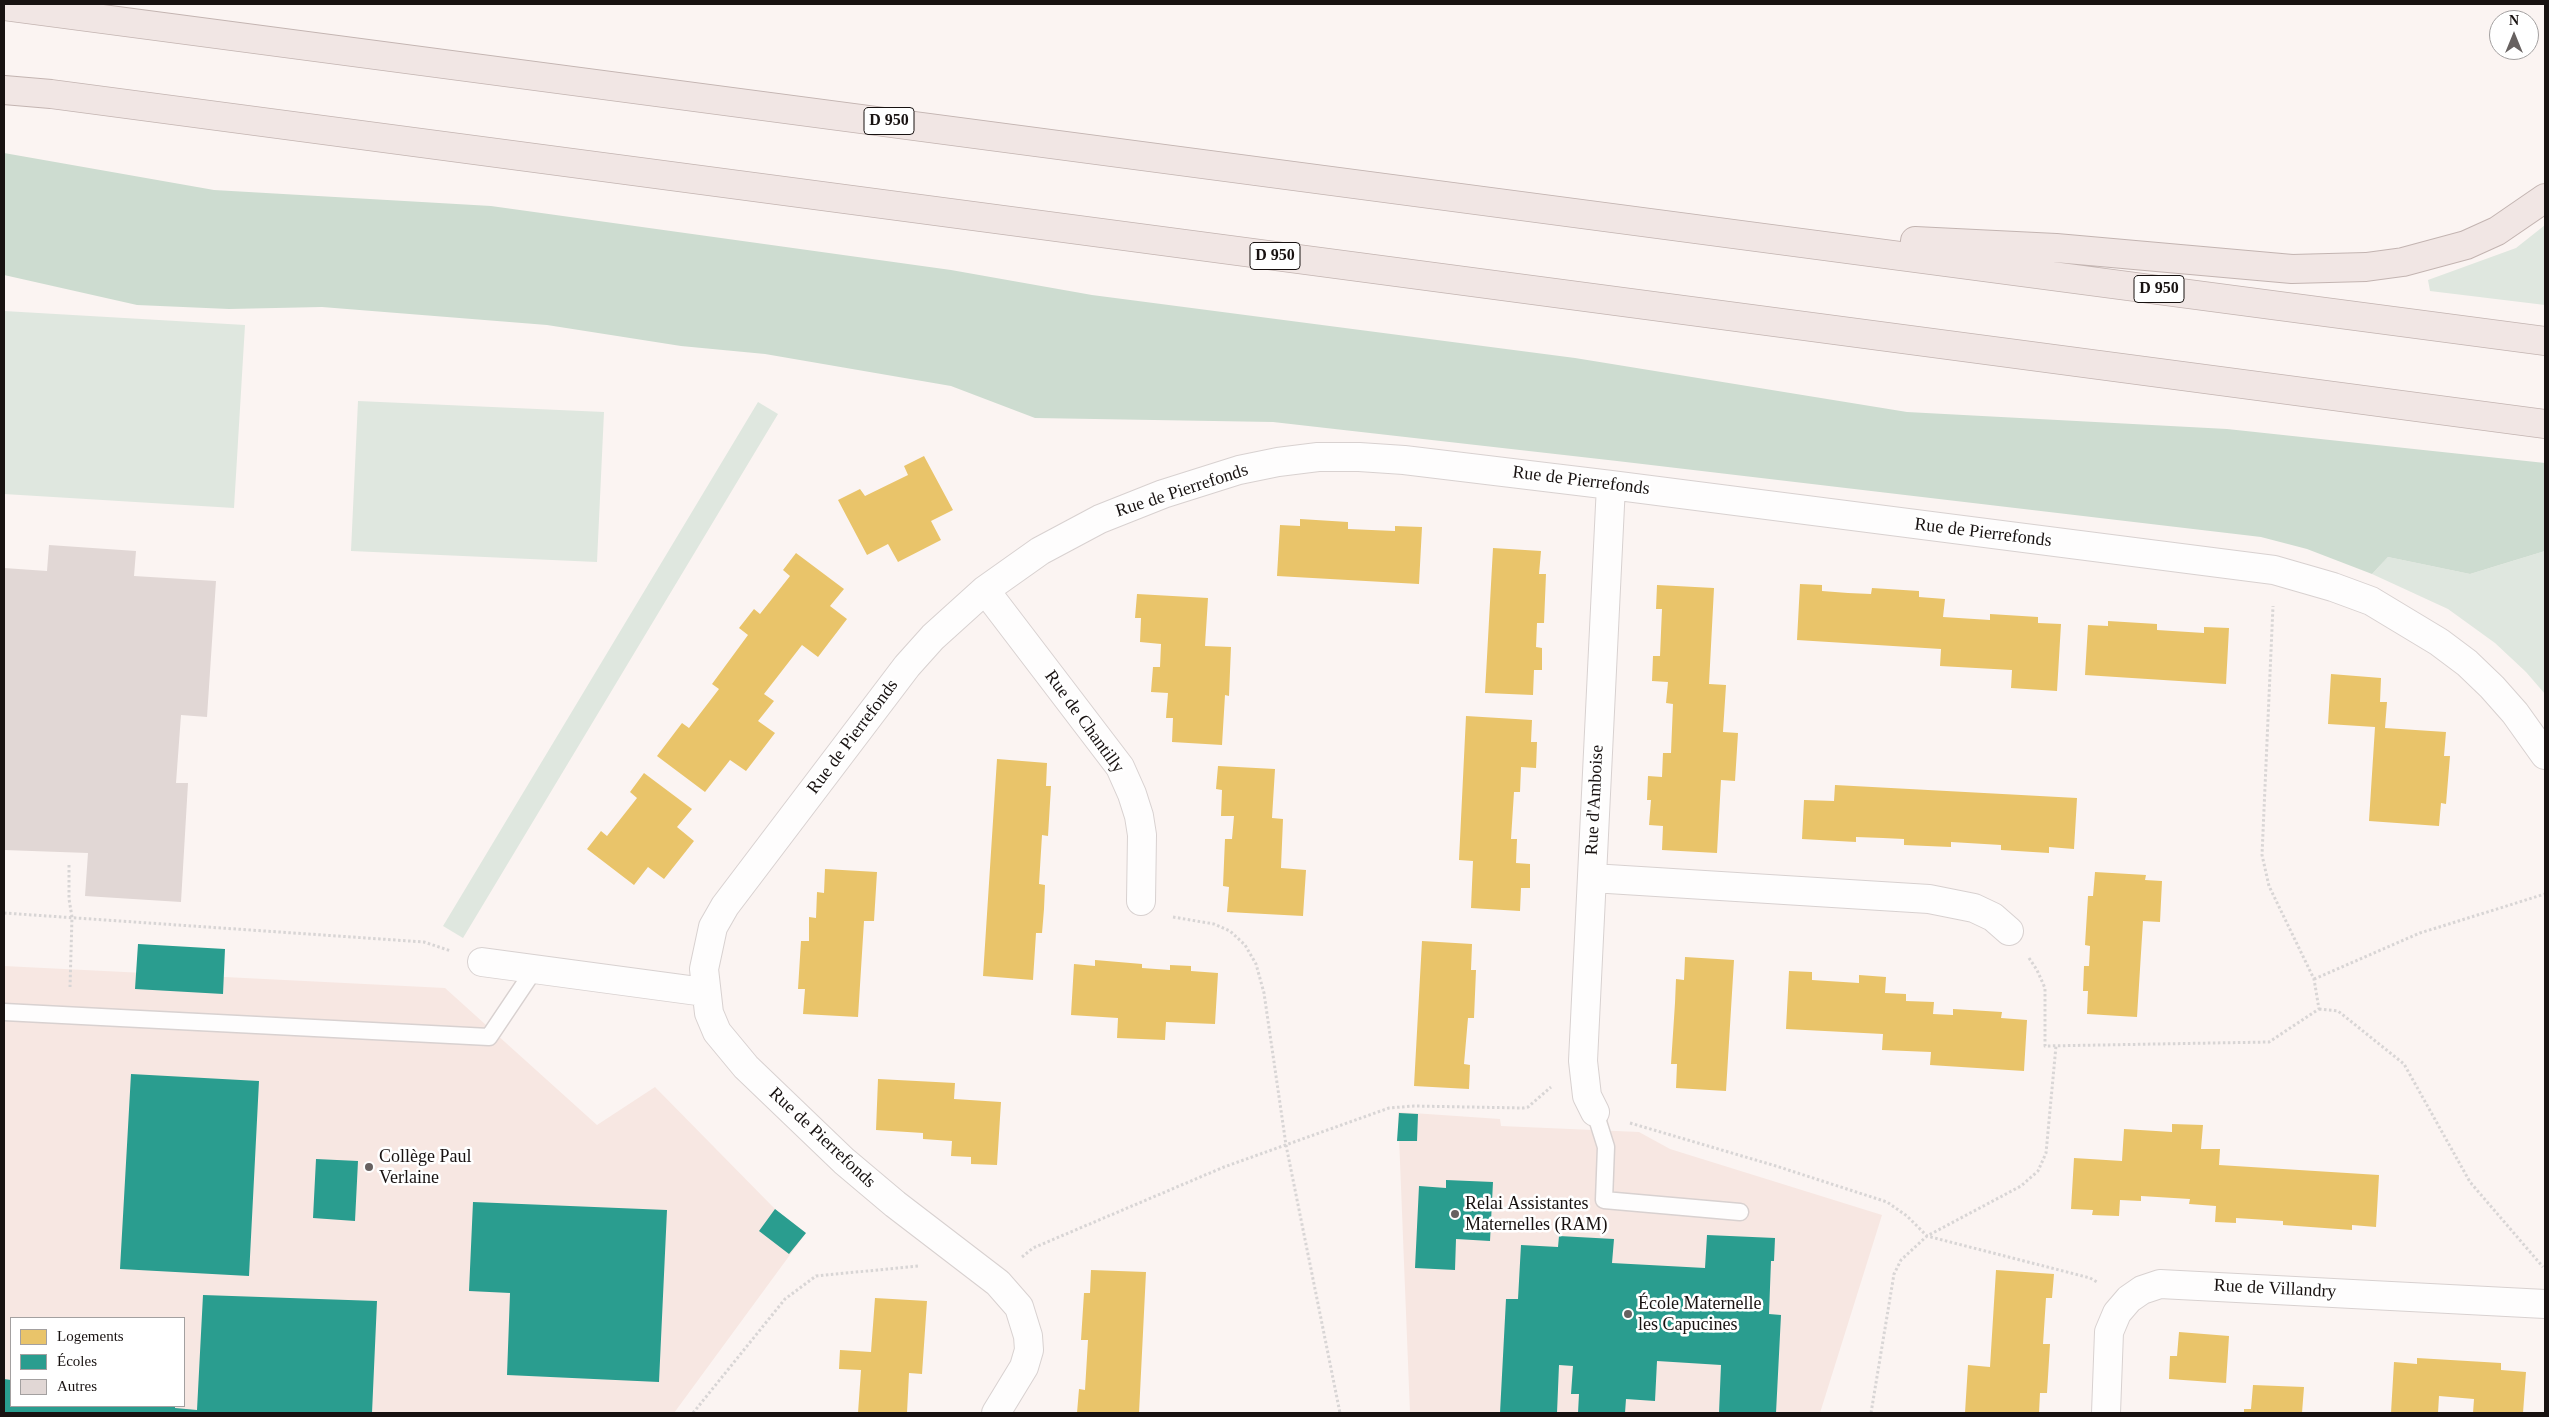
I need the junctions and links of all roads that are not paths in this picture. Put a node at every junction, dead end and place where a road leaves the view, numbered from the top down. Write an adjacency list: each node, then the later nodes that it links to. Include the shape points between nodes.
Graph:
1 (4, 6): 4 (highway, D 950)
2 (4, 90): 6 (highway, D 950)
3 (2545, 198): 4 (highway, via 2497,231 2466,245 2403,262 2337,268 2272,268 2003,245)
4 (1774, 238): 5 (highway, D 950)
5 (2545, 340)
6 (2545, 424)
7 (1611, 485): 8 (street, Rue de Pierrefonds, via 1404,460 1318,457 1278,462 1203,480 1100,519 1040,551); 9 (street, Rue de Pierrefonds, via 2274,570 2333,587 2371,601 2467,663 2515,713); 10 (street, Rue d'Amboise)
8 (985, 590): 11 (street, Rue de Chantilly, via 1120,767 1139,816); 15 (street, Rue de Pierrefonds, via 907,666 724,906 707,948)
9 (2545, 755)
10 (1592, 878): 12 (street, via 1929,899 1974,908 1993,917); 17 (street, Rue d'Amboise, via 1582,1061 1587,1096)
11 (1142, 901)
12 (2009, 931)
13 (482, 962): 14 (street)
14 (534, 970): 15 (street); 16 (lane, via 489,1037)
15 (705, 992): 20 (street, Rue de Pierrefonds, via 717,1032 746,1067 844,1161 1011,1295 1019,1307 1029,1350 1024,1366)
16 (4, 1012)
17 (1595, 1112): 18 (lane, via 1606,1147 1604,1200)
18 (1740, 1212)
19 (2545, 1304): 21 (street, Rue de Villandry, via 2180,1284 2151,1287 2129,1299 2117,1313 2109,1332)
20 (996, 1413)
21 (2106, 1413)

